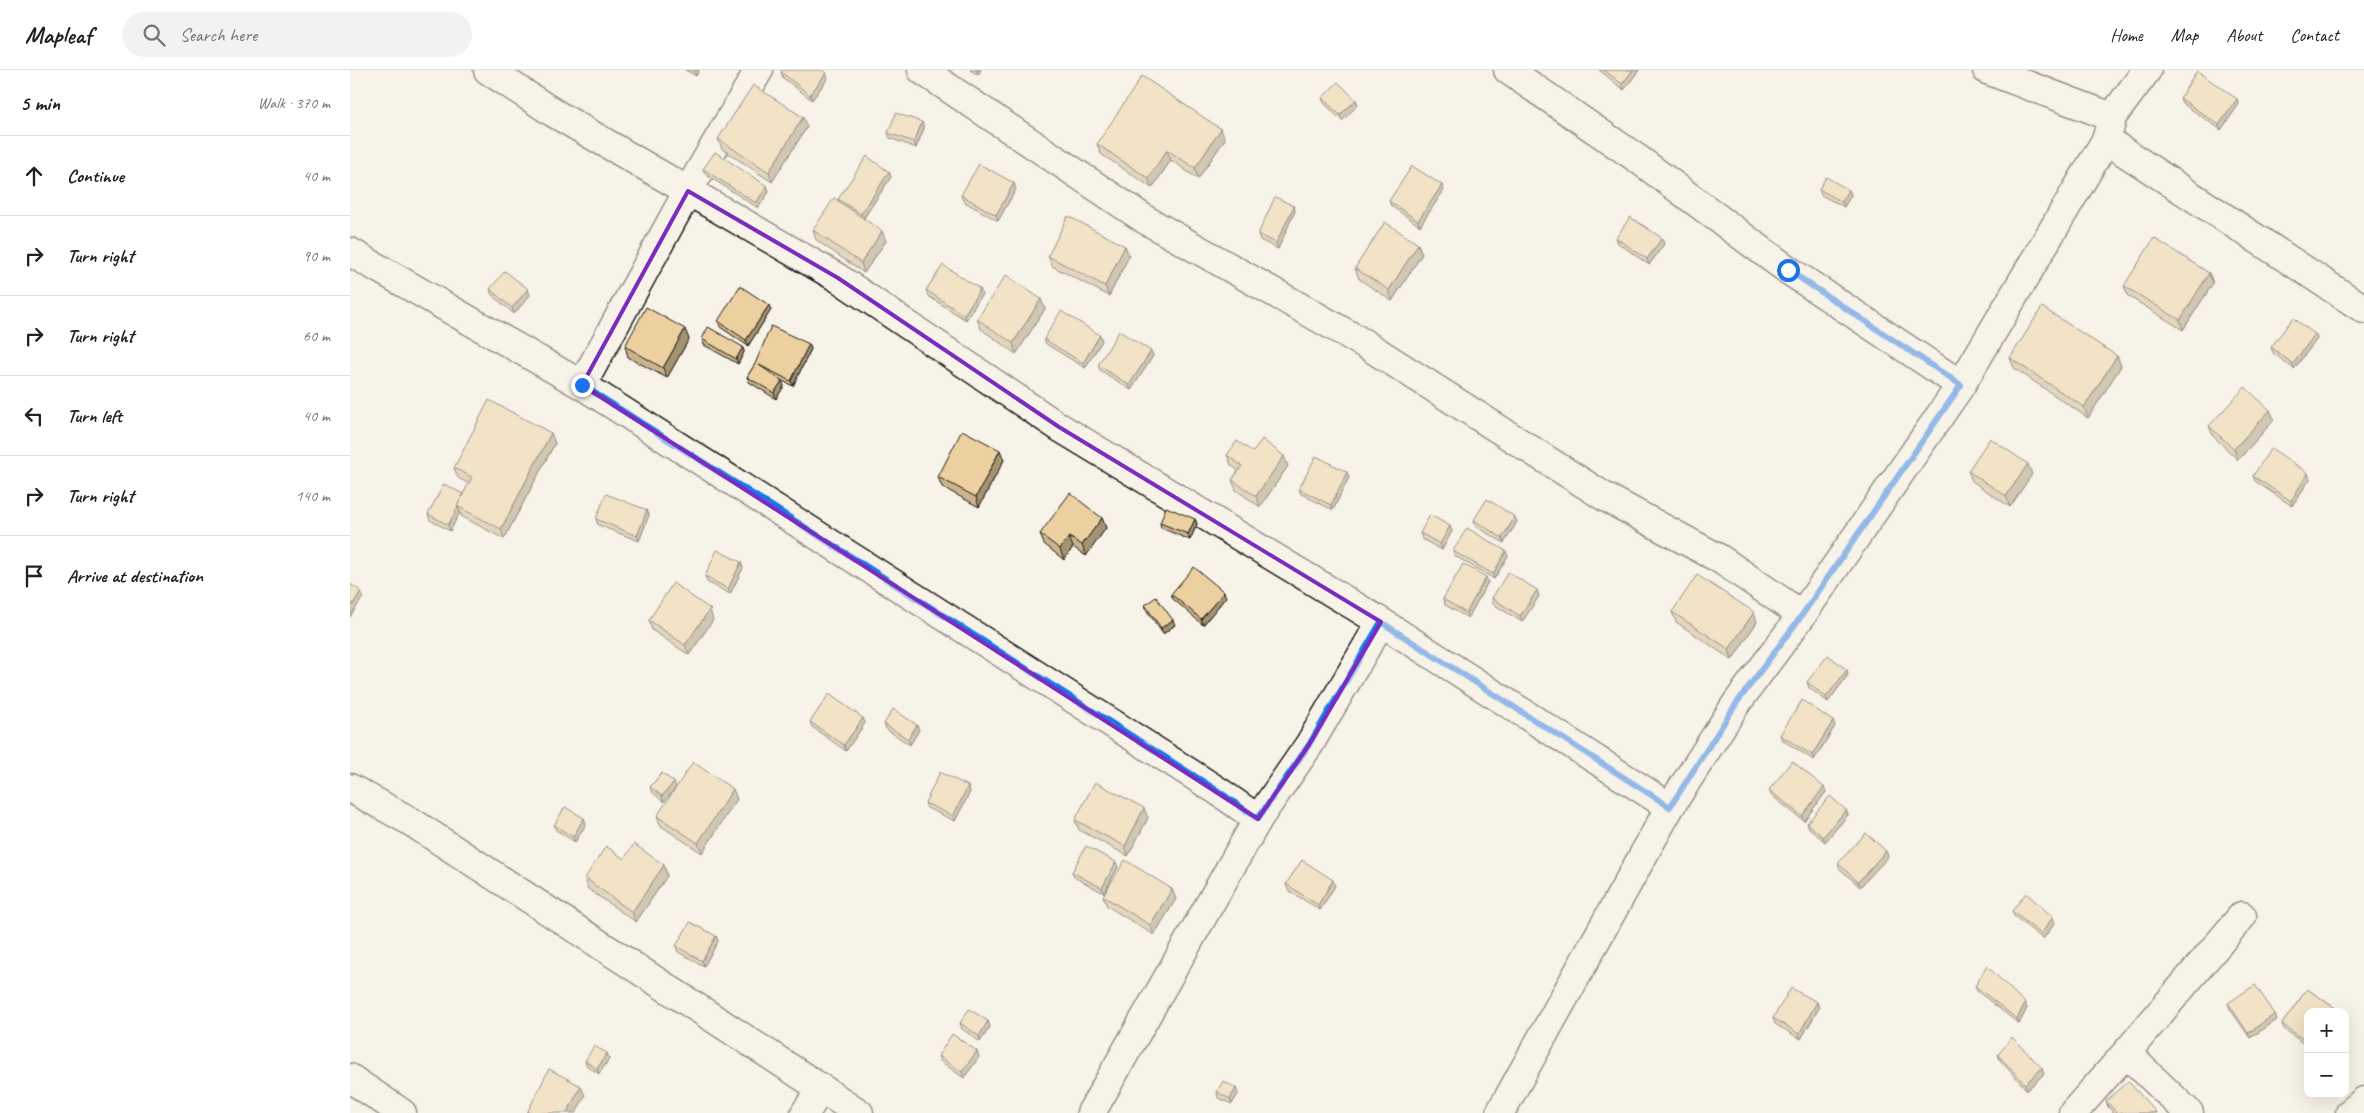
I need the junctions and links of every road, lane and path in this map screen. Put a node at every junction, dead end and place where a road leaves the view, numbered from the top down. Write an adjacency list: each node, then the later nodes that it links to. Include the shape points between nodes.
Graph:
1 (488, 70): 8 (street, via 554,113)
2 (758, 70): 8 (street)
3 (922, 70): 13 (street, via 1146,220 1366,344 1606,497 1720,559)
4 (1508, 70): 12 (street, via 1638,159 1788,270)
5 (1987, 70): 7 (street)
6 (2147, 70): 7 (street)
7 (2109, 128): 10 (street); 12 (street)
8 (688, 191): 11 (street); 14 (street, via 838,278 1059,427)
9 (350, 252): 11 (street)
10 (2364, 309)
11 (582, 385): 17 (street)
12 (1961, 385): 13 (street)
13 (1802, 615): 16 (street, via 1736,704)
14 (1381, 622): 16 (street); 17 (street, via 1309,745)
15 (350, 788): 21 (street, via 410,821)
16 (1670, 807): 27 (street)
17 (1258, 819): 26 (street)
18 (2242, 916): 19 (street)
19 (2126, 1053): 28 (street); 29 (street)
20 (350, 1078): 23 (street)
21 (821, 1089): 24 (street); 25 (street)
22 (2364, 1101): 30 (street)
23 (402, 1113)
24 (805, 1113)
25 (859, 1113)
26 (1091, 1113)
27 (1500, 1113)
28 (2072, 1113)
29 (2189, 1113)
30 (2350, 1113)

